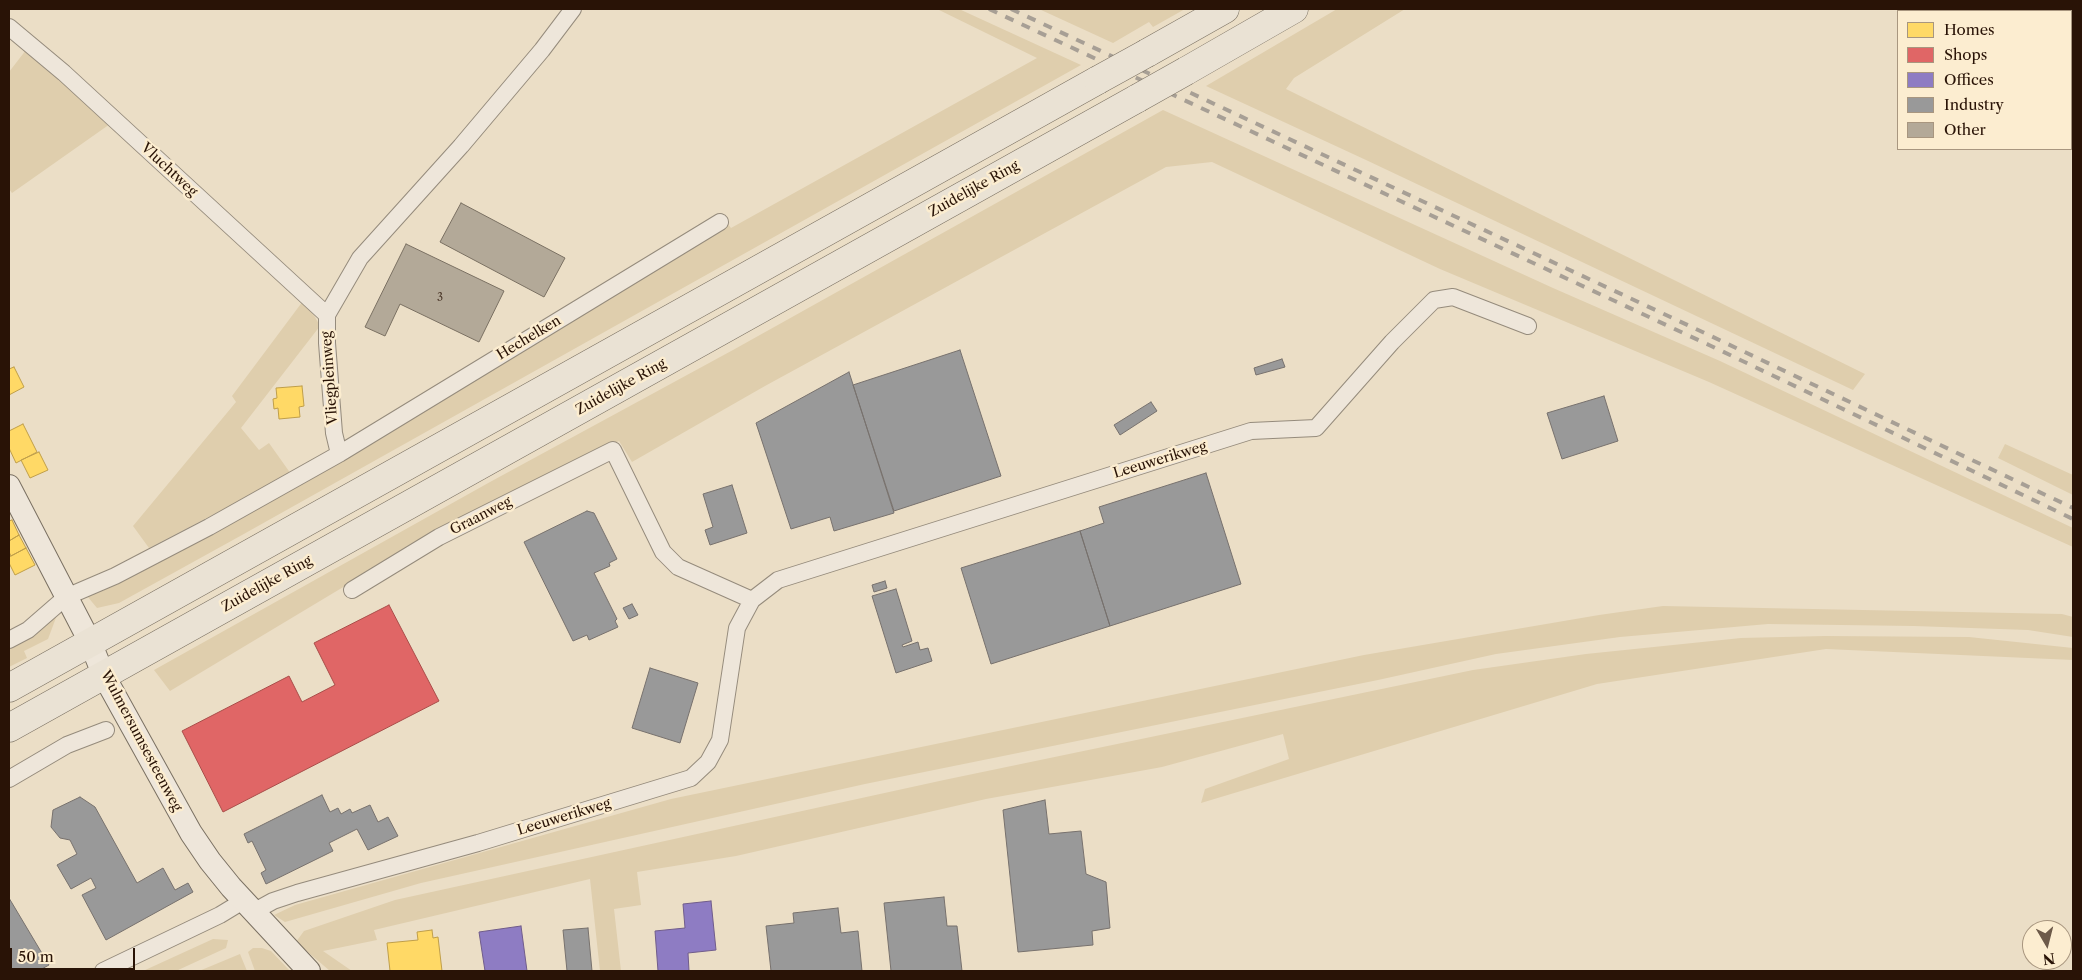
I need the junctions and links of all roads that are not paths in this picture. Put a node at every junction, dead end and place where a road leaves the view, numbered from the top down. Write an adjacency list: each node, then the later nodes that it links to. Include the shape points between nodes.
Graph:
1 (573, 9): 6 (street, Vliegpleinweg, via 460,146 360,258)
2 (1225, 9): 14 (highway, bridge)
3 (1294, 9): 15 (highway, Zuidelijke Ring, bridge)
4 (9, 27): 6 (street, Vluchtweg, via 64,73)
5 (720, 222): 8 (street, Hechelken)
6 (327, 315): 8 (street, Vliegpleinweg, via 334,432)
7 (1528, 326): 12 (street, Leeuwerikweg, via 1453,297 1434,300 1316,428 1251,431 778,580)
8 (339, 454): 11 (street, via 209,527)
9 (9, 486): 11 (street, Wulmersumsesteenweg)
10 (352, 590): 12 (street, Graanweg, via 439,537 613,450 663,552 678,567)
11 (66, 597): 13 (street, via 28,630); 14 (street, Wulmersumsesteenweg)
12 (752, 600): 20 (street, Leeuwerikweg, via 738,628 720,740 708,762 691,778 478,843)
13 (9, 640)
14 (90, 642): 15 (street, Wulmersumsesteenweg); 16 (highway)
15 (104, 676): 17 (highway, Zuidelijke Ring); 20 (street, Wulmersumsesteenweg, via 191,833)
16 (9, 688)
17 (9, 728)
18 (106, 730): 19 (street, via 74,742)
19 (9, 778)
20 (248, 906): 21 (street, Leeuwerikweg, via 220,915); 22 (street, Wulmersumsesteenweg)
21 (103, 971)
22 (309, 971)

